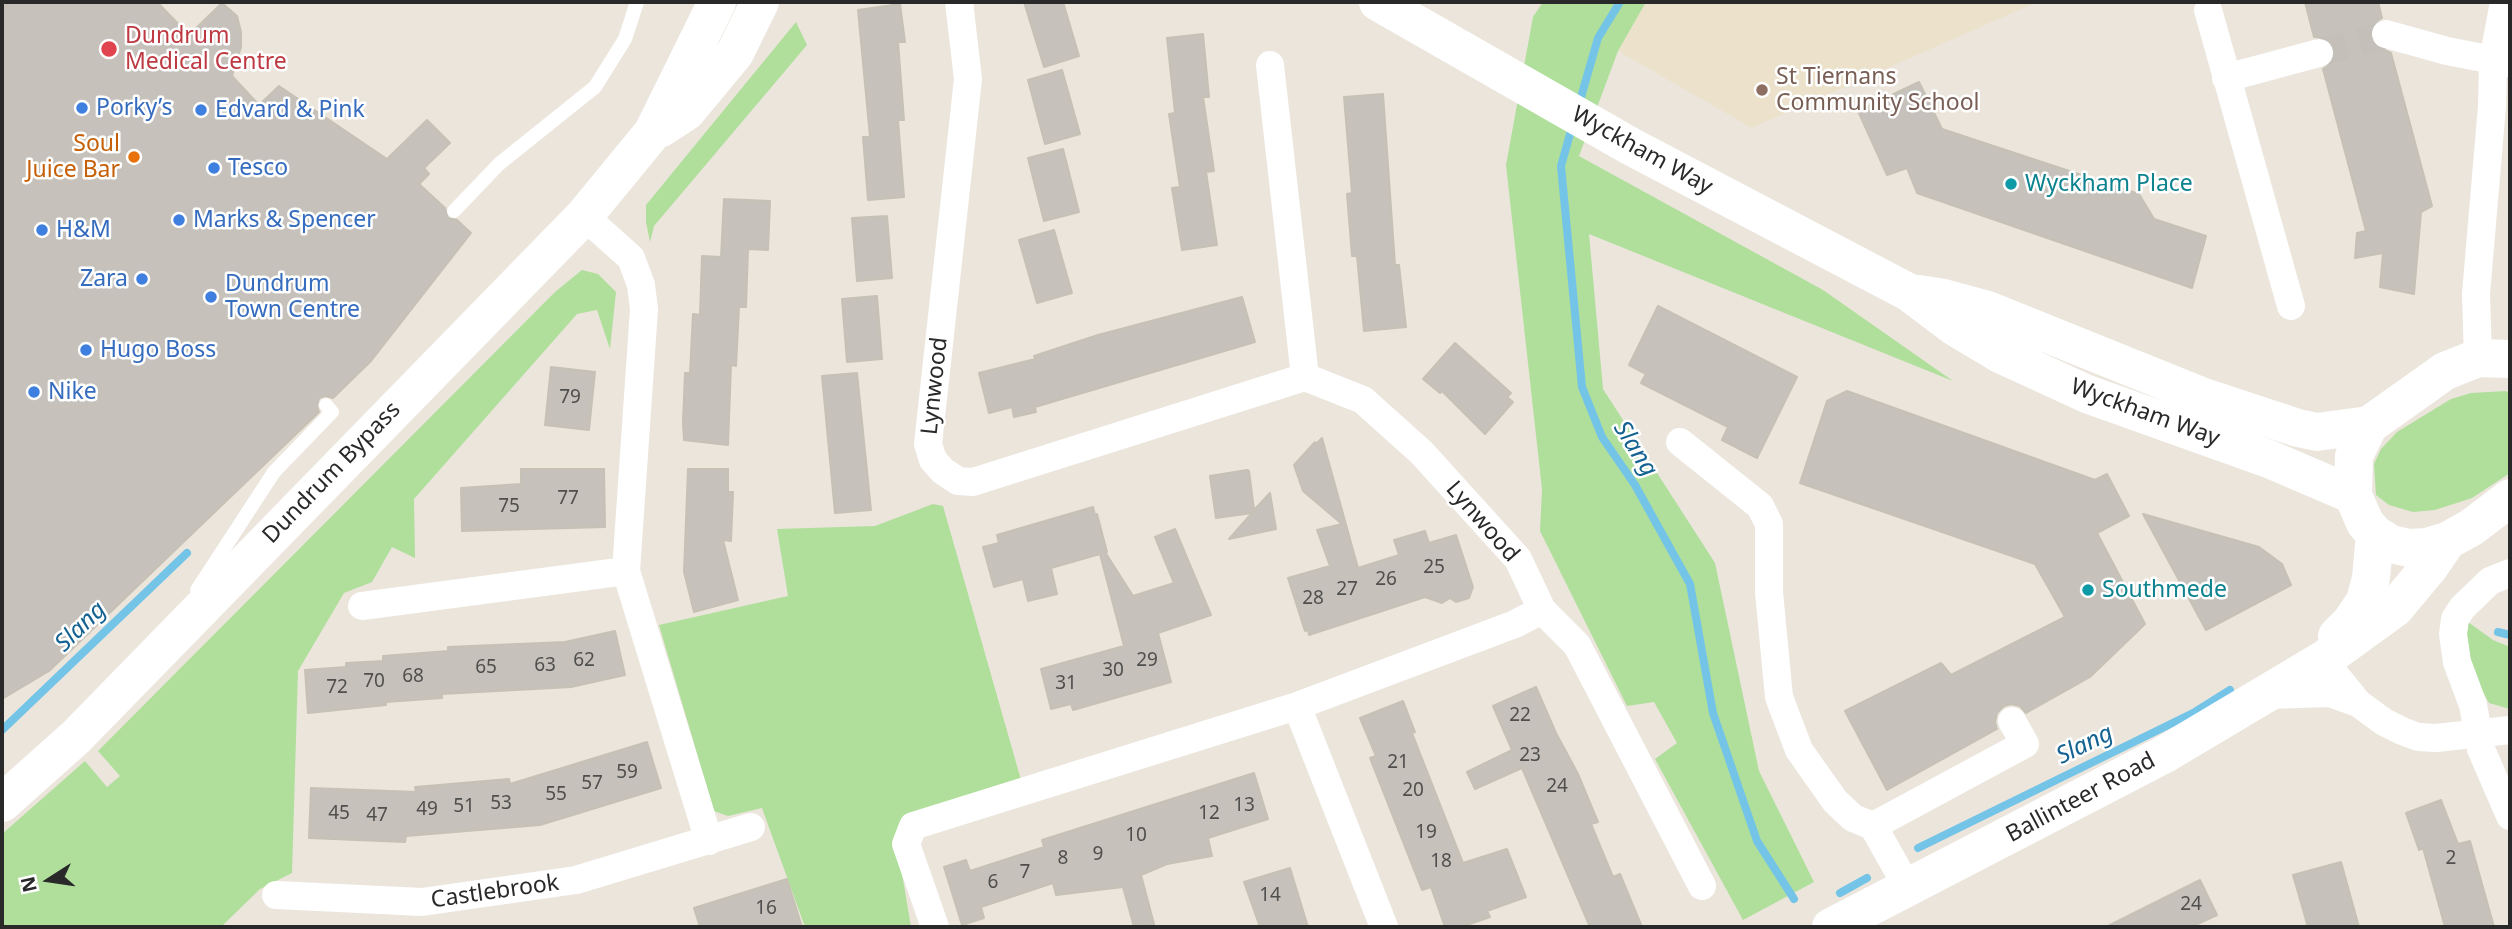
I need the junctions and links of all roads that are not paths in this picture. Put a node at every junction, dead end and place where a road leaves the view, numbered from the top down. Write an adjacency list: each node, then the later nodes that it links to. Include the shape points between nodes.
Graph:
1 (637, 2): 16 (lane, via 625,39 595,87 499,164)
2 (717, 2): 15 (main road, Dundrum Bypass)
3 (760, 2): 11 (main road, Dundrum Bypass)
4 (776, 2): 11 (main road)
5 (959, 2): 21 (street, Lynwood, via 968,79 928,444 943,471 958,481 973,482)
6 (1378, 2): 18 (main road, Wyckham Way, via 1630,146)
7 (2504, 2): 12 (street)
8 (2208, 10): 14 (street)
9 (2386, 34): 12 (street)
10 (2319, 52): 14 (street)
11 (735, 53): 15 (main road, Dundrum Bypass, via 687,111)
12 (2502, 62): 20 (street, via 2476,294)
13 (1270, 65): 21 (street)
14 (2226, 78): 19 (street)
15 (653, 132): 17 (main road, Dundrum Bypass)
16 (454, 211)
17 (584, 216): 29 (street, via 631,258 643,297); 34 (main road, Dundrum Bypass)
18 (1910, 293): 23 (main road, Wyckham Way, via 1988,310 2204,397 2298,428 2317,432); 25 (main road, Wyckham Way, via 1989,347 2087,394 2269,459)
19 (2291, 306)
20 (2494, 359): 23 (main road, via 2445,371)
21 (1305, 377): 32 (street, Lynwood, via 1363,400 1422,453 1518,559)
22 (326, 405): 34 (lane, via 332,412 274,472)
23 (2369, 425): 25 (main road, via 2354,456)
24 (1680, 442): 43 (street, via 1760,506 1769,524 1769,592 1779,697 1799,750 1835,801 1853,818)
25 (2353, 495): 27 (main road)
26 (2510, 498): 28 (main road)
27 (2375, 534): 28 (main road, via 2390,544 2409,548); 33 (main road, Ballinteer Road, via 2365,601)
28 (2447, 541): 33 (main road, Ballinteer Road, via 2395,608)
29 (626, 571): 31 (street); 45 (street)
30 (2510, 573): 40 (street, via 2490,581 2455,619 2457,662 2470,693)
31 (362, 606)
32 (1542, 610): 37 (street); 46 (street, Lynwood, via 1577,645)
33 (2326, 658): 35 (main road, Ballinteer Road); 36 (street)
34 (146, 663): 41 (main road, Dundrum Bypass, via 76,737)
35 (2264, 695): 36 (street, via 2330,693); 47 (main road, Ballinteer Road, via 2165,754)
36 (2358, 703): 40 (street, via 2384,722 2418,737)
37 (1297, 706): 49 (street, via 913,825 906,844); 50 (street)
38 (2012, 721): 43 (street, via 2025,744)
39 (2510, 730): 40 (street)
40 (2477, 734): 42 (street)
41 (2, 803)
42 (2510, 816)
43 (1873, 826): 47 (street)
44 (751, 827): 45 (street, Castlebrook)
45 (709, 841): 48 (street, Castlebrook, via 576,880 422,902)
46 (1702, 886)
47 (1908, 888): 51 (main road, Ballinteer Road)
48 (276, 895)
49 (935, 927)
50 (1384, 927)
51 (1831, 927)

